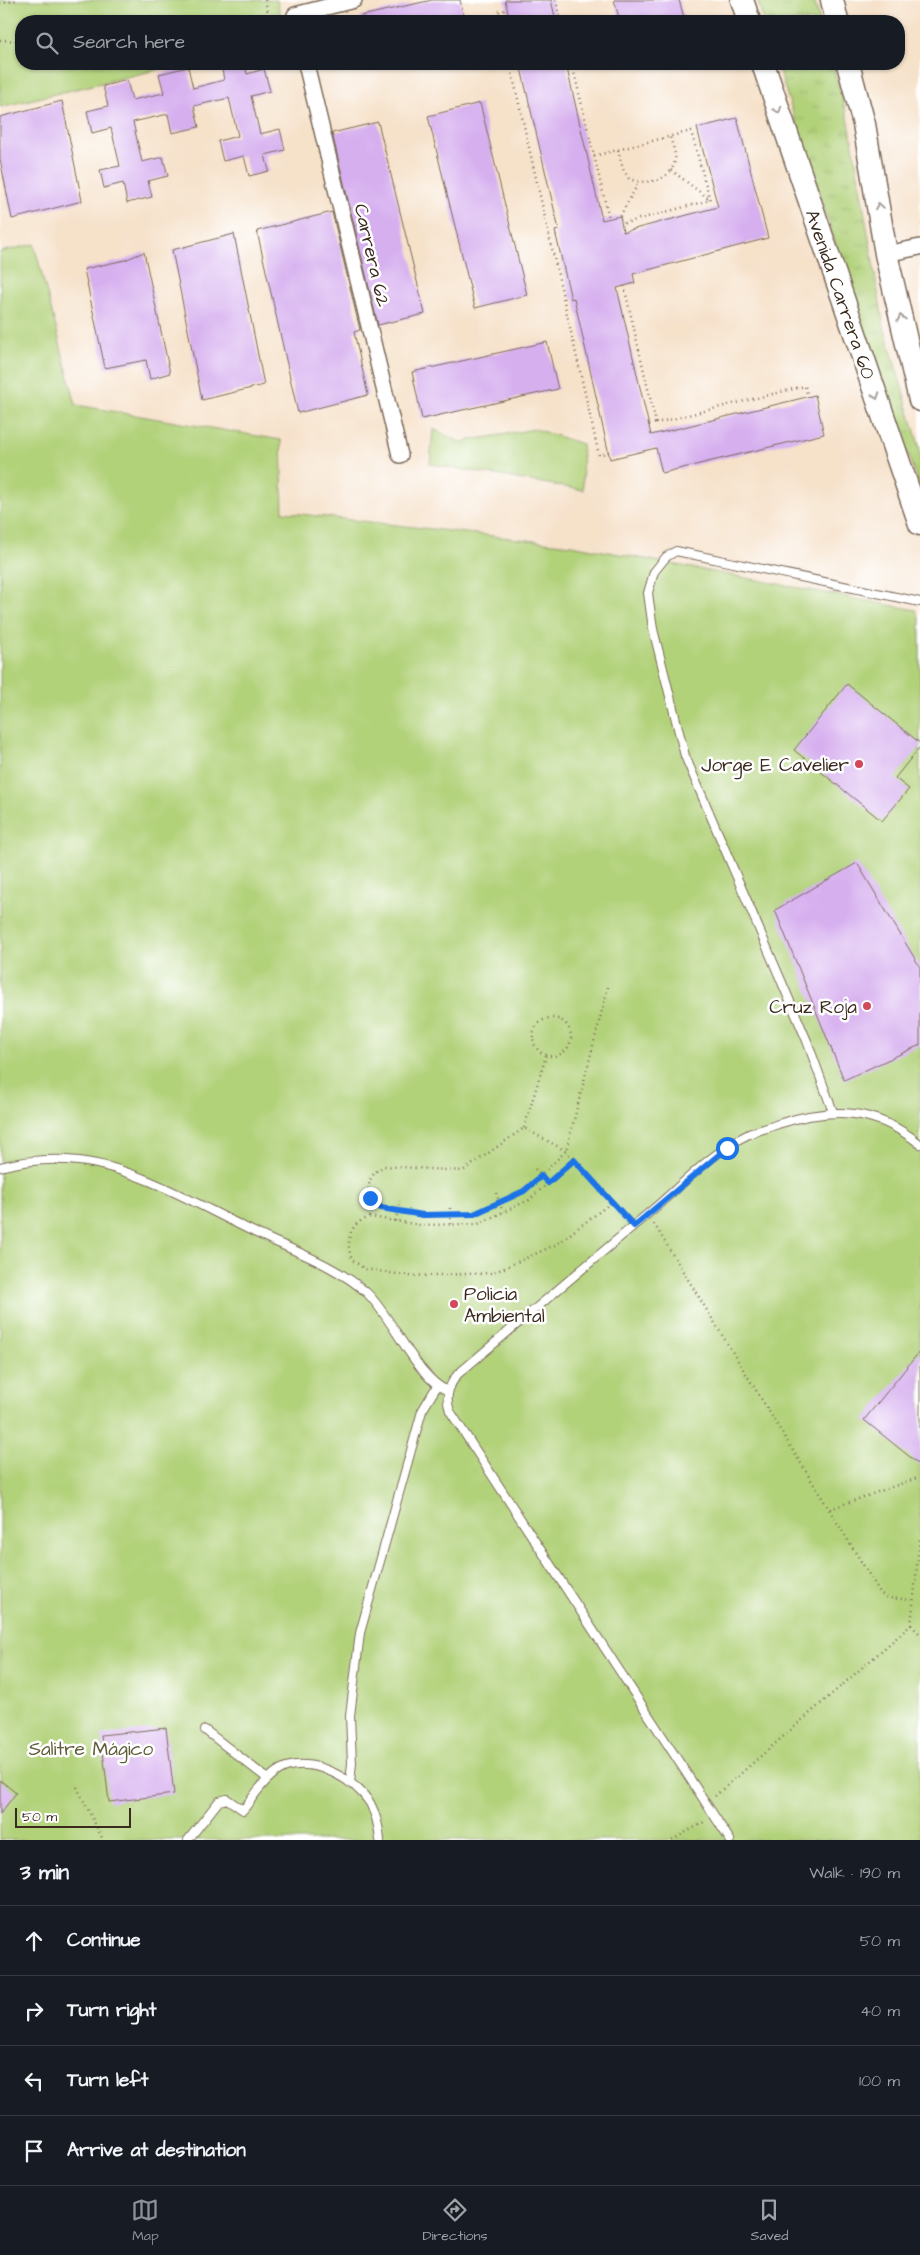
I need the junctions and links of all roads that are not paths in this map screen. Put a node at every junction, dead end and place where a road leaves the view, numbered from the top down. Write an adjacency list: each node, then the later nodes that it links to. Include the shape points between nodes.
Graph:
1 (291, 0): 5 (street)
2 (354, 0): 6 (street)
3 (742, 0): 7 (main road)
4 (832, 0): 8 (main road)
5 (295, 15)
6 (306, 15)
7 (747, 15)
8 (836, 15)
9 (307, 70): 15 (street, Carrera 62)
10 (765, 70): 16 (main road, Avenida Carrera 60, one-way to 16)
11 (850, 70): 13 (main road, one-way to 11, via 866,132)
12 (920, 247): 13 (street)
13 (886, 254): 14 (main road, one-way to 13)
14 (920, 400)
15 (400, 455)
16 (920, 524)
17 (920, 602): 18 (lane, via 676,551 666,557 654,572 648,593 653,629 685,756 807,1041)
18 (833, 1112): 19 (lane, via 871,1116 908,1134); 22 (lane, via 795,1119 750,1134 727,1148 458,1374)
19 (920, 1144)
20 (0, 1167): 21 (lane, via 27,1160 78,1161 108,1166 141,1178 318,1262 360,1287 380,1306 418,1364)
21 (437, 1386): 22 (lane); 25 (lane, via 422,1411 360,1633 350,1716)
22 (448, 1391): 28 (lane, via 450,1411)
23 (205, 1730): 24 (lane)
24 (268, 1779): 25 (lane, via 287,1767 303,1765 318,1767); 26 (lane, via 243,1810 227,1799 220,1801)
25 (350, 1783): 27 (lane, via 370,1804)
26 (188, 1840)
27 (380, 1840)
28 (730, 1840)

